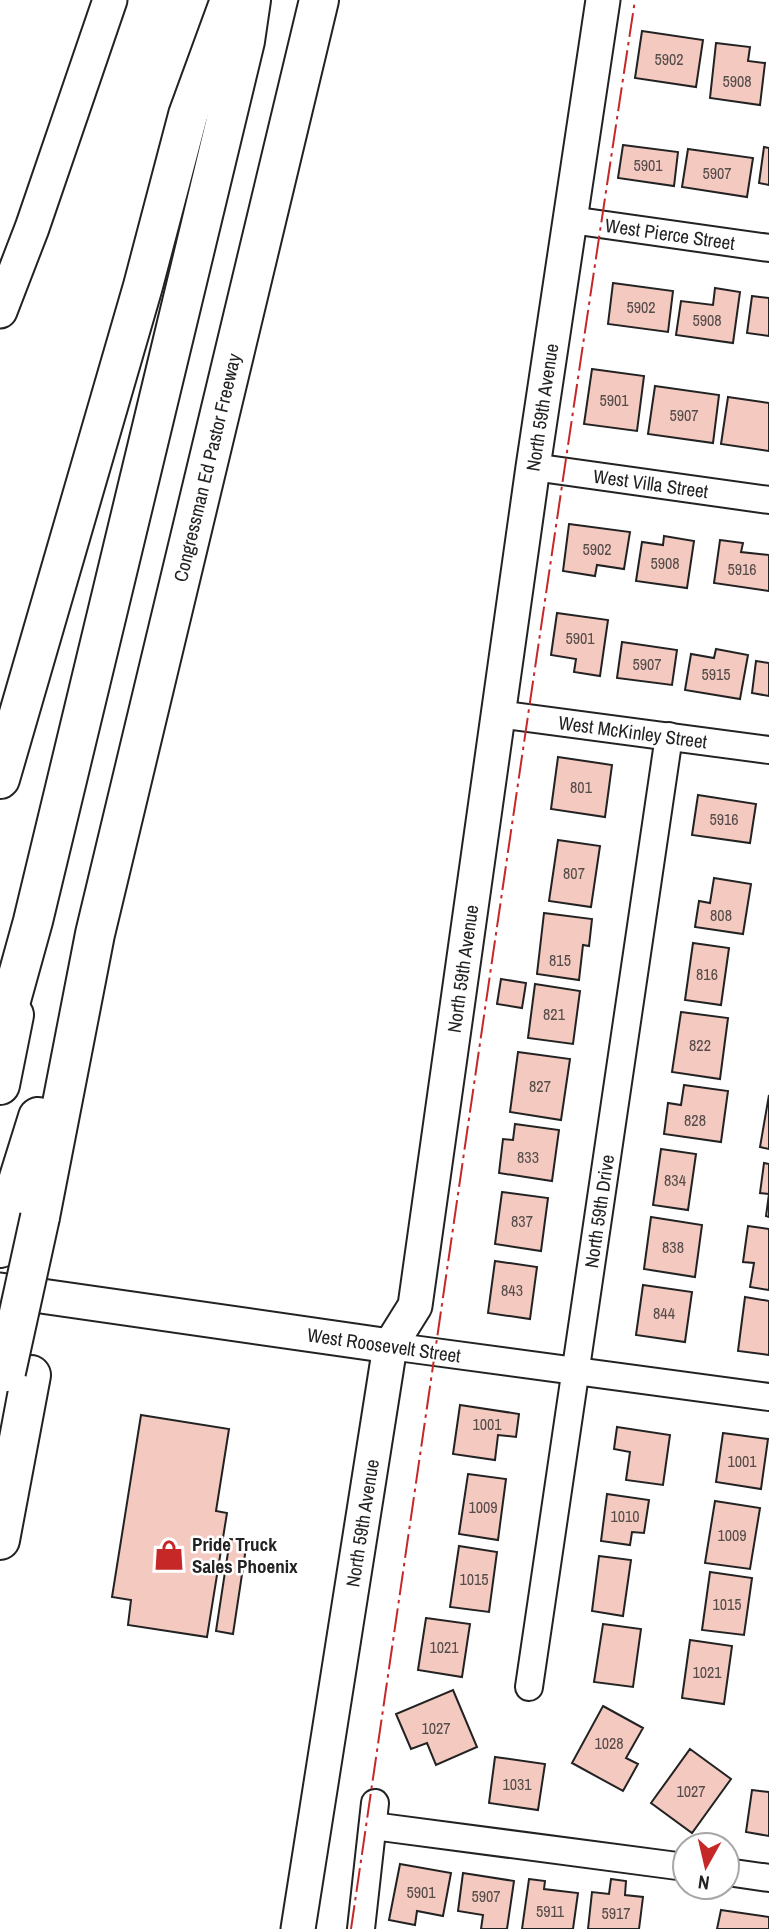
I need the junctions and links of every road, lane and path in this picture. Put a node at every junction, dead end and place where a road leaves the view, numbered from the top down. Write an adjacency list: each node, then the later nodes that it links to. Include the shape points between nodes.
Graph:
1 (110, 0): 8 (main road)
2 (230, 0): 14 (highway, via 188,115)
3 (251, 0): 15 (highway, via 245,41)
4 (319, 0): 18 (highway, Congressman Ed Pastor Freeway, via 95,934)
5 (603, 0): 6 (main road, North 59th Avenue)
6 (571, 220): 7 (street, West Pierce Street); 9 (main road, North 59th Avenue)
7 (769, 248)
8 (0, 311)
9 (533, 467): 10 (street, West Villa Street); 11 (main road, North 59th Avenue)
10 (769, 500)
11 (498, 714): 12 (street, West McKinley Street); 21 (main road, North 59th Avenue, via 415,1306)
12 (669, 736): 13 (street, West McKinley Street); 22 (street, North 59th Drive)
13 (769, 750)
14 (0, 779)
15 (33, 921): 16 (highway); 17 (highway)
16 (0, 1040)
17 (0, 1085)
18 (37, 1215): 19 (highway); 23 (highway, bridge)
19 (0, 1248)
20 (0, 1290): 21 (main road, West Roosevelt Street)
21 (390, 1346): 22 (street, West Roosevelt Street); 30 (main road, North 59th Avenue)
22 (577, 1371): 24 (street, West Roosevelt Street); 26 (street, North 59th Drive)
23 (12, 1385): 25 (highway)
24 (769, 1397)
25 (0, 1540)
26 (529, 1687)
27 (671, 1865): 31 (street, via 374,1815)
28 (741, 1874): 29 (street)
29 (769, 1878)
30 (298, 1929)
31 (360, 1929)

